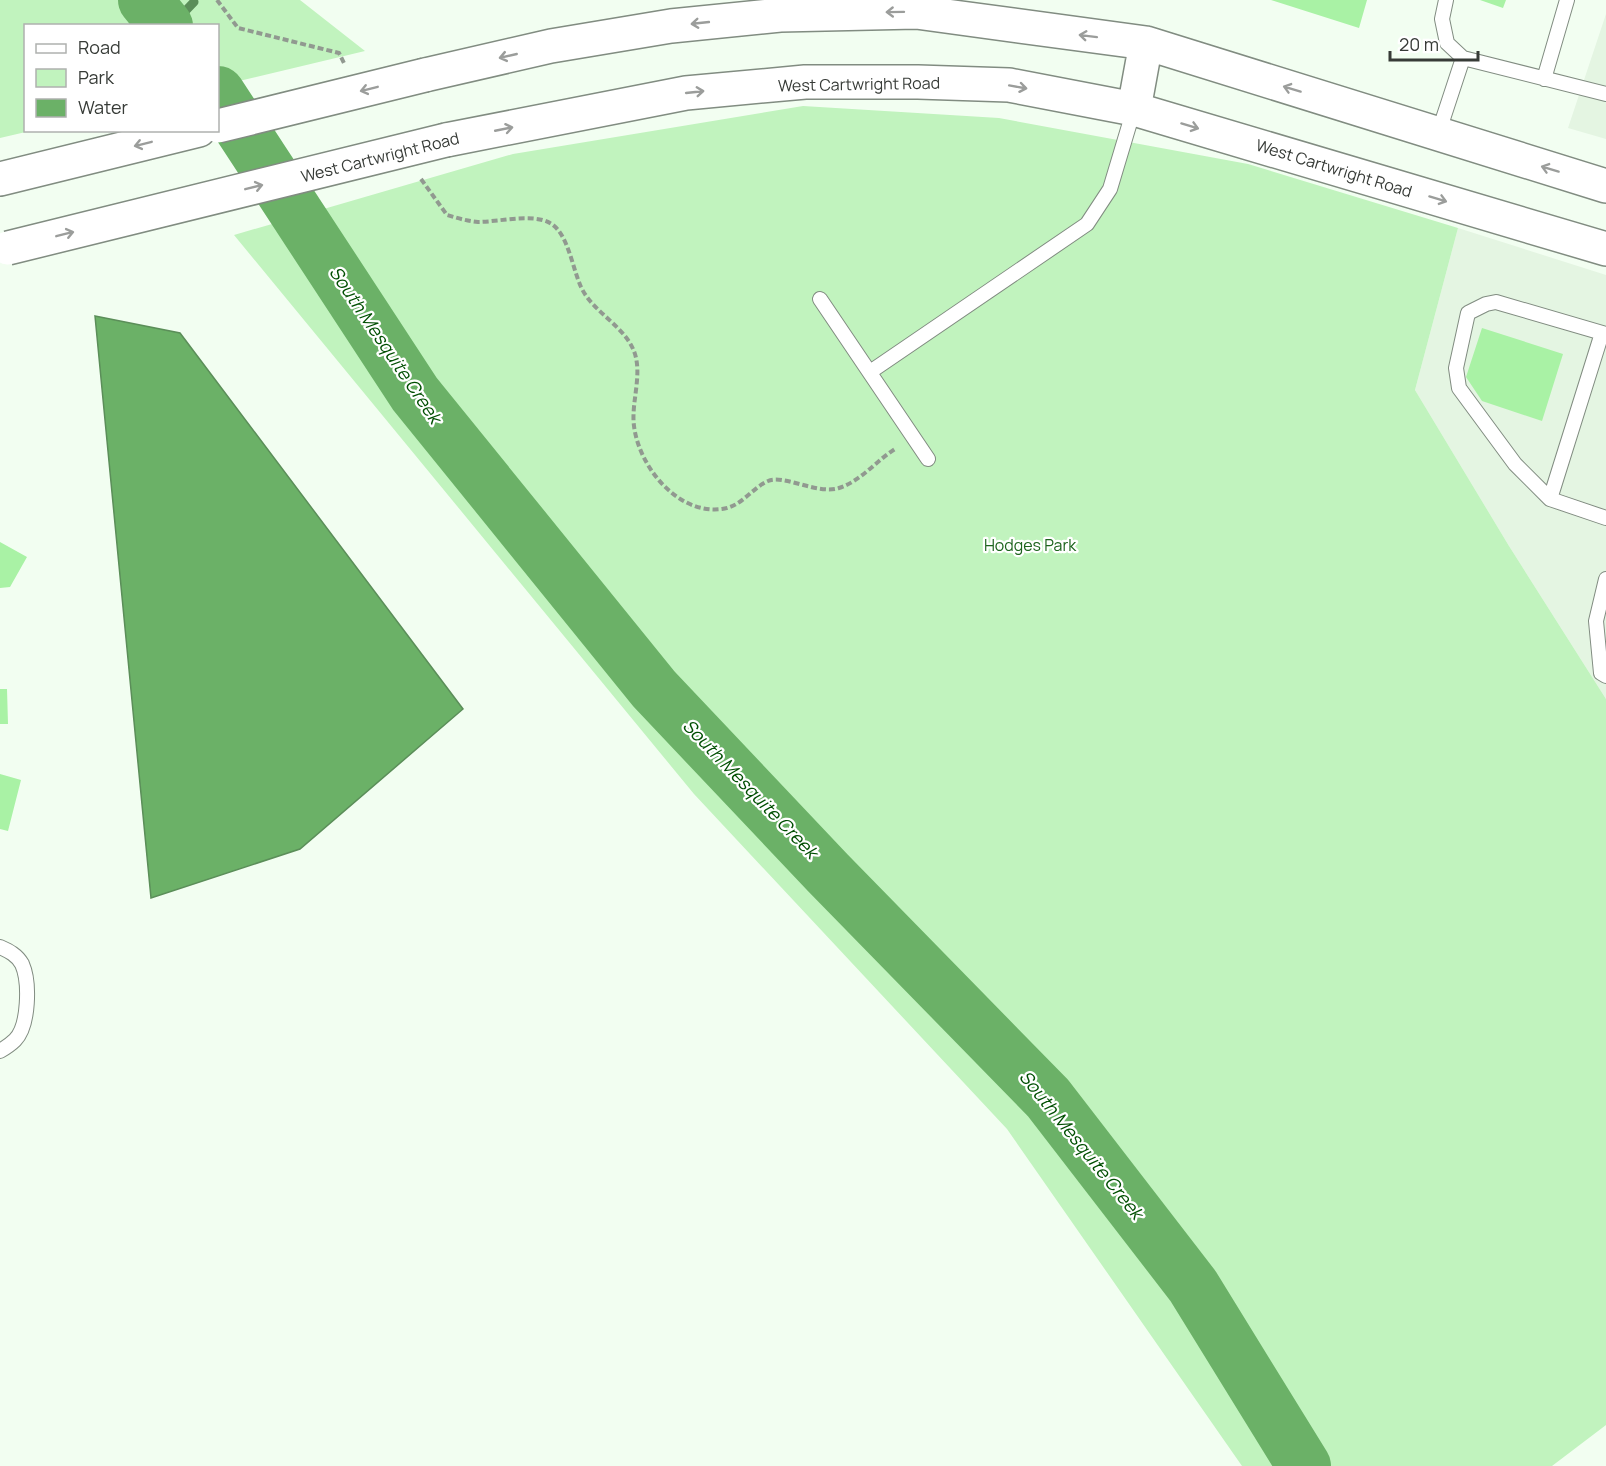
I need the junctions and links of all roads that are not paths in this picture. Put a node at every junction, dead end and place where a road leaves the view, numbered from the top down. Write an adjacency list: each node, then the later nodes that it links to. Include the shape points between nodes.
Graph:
1 (1446, 0): 4 (lane, via 1442,19 1447,43)
2 (1567, 0): 5 (lane)
3 (1146, 43): 7 (main road); 8 (main road, one-way to 8, bridge, via 916,12 780,15 670,26 551,46); 10 (main road, one-way to 3)
4 (1463, 58): 5 (lane); 10 (lane)
5 (1544, 79): 6 (lane)
6 (1606, 94)
7 (1134, 109): 13 (main road, West Cartwright Road, one-way to 7, bridge, via 446,140 686,93 805,82 1010,85); 14 (main road, West Cartwright Road, one-way to 14); 17 (lane, via 1110,189 1088,224)
8 (219, 126)
9 (192, 132): 11 (main road, one-way to 11)
10 (1438, 134): 12 (main road, one-way to 10)
11 (0, 179)
12 (1606, 186)
13 (4, 249)
14 (1606, 249)
15 (820, 299): 17 (lane)
16 (1604, 334): 19 (lane); 19 (lane, via 1496,302 1468,313 1456,368 1459,388 1515,464)
17 (870, 372): 18 (lane)
18 (928, 459)
19 (1550, 499): 20 (lane)
20 (1606, 518)
21 (1606, 579): 22 (lane, via 1596,621 1601,673)
22 (1606, 676)
23 (0, 947): 24 (lane, via 13,953 22,964 27,1002 26,1019 16,1040)
24 (0, 1051)

